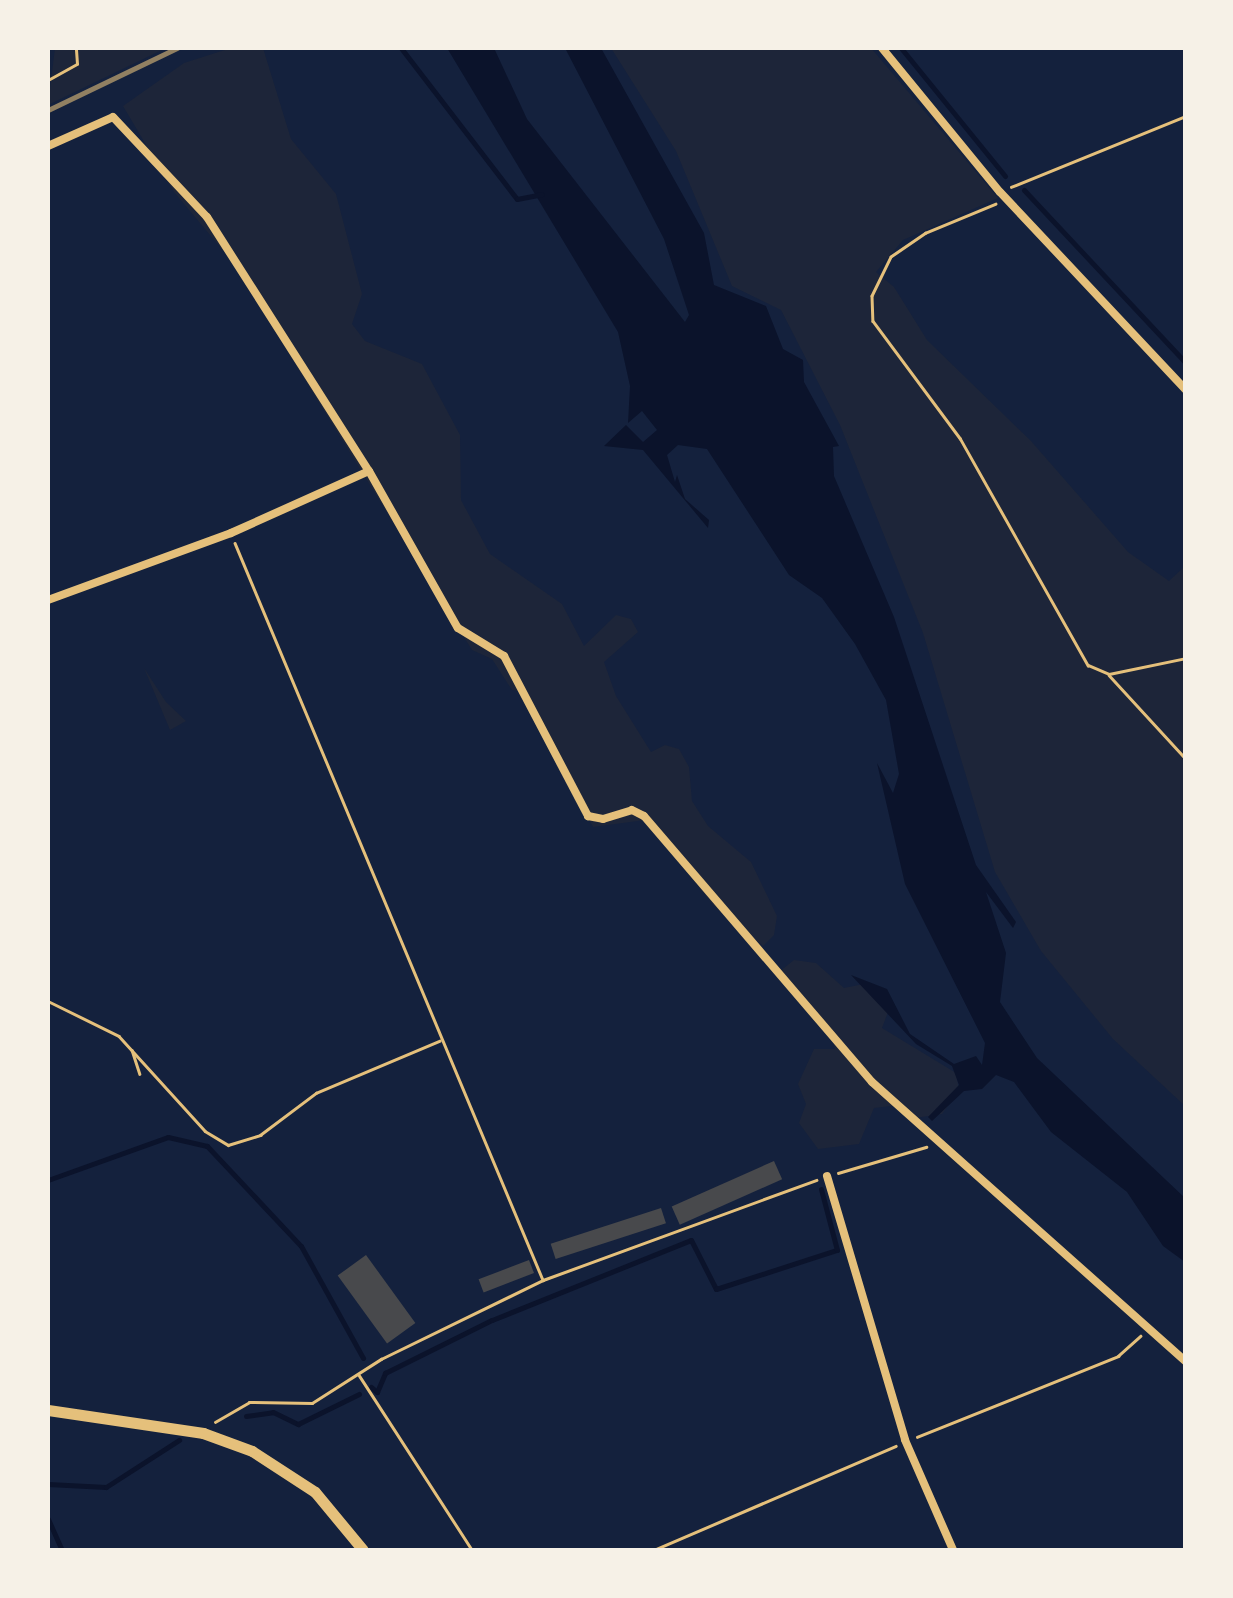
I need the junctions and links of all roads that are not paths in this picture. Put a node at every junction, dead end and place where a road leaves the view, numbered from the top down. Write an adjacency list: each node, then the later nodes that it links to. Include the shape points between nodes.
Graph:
1 (882, 48): 3 (street, via 1007,200)
2 (48, 146): 4 (street, via 113,116 207,218)
3 (1186, 390)
4 (369, 471): 5 (street, via 231,532); 7 (street, via 458,628 504,656 588,816 632,810 644,816 872,1082)
5 (48, 600)
6 (828, 1176): 10 (street, via 905,1440)
7 (1186, 1362)
8 (48, 1410): 9 (main road, via 203,1434 296,1477 336,1512)
9 (363, 1550)
10 (953, 1550)

